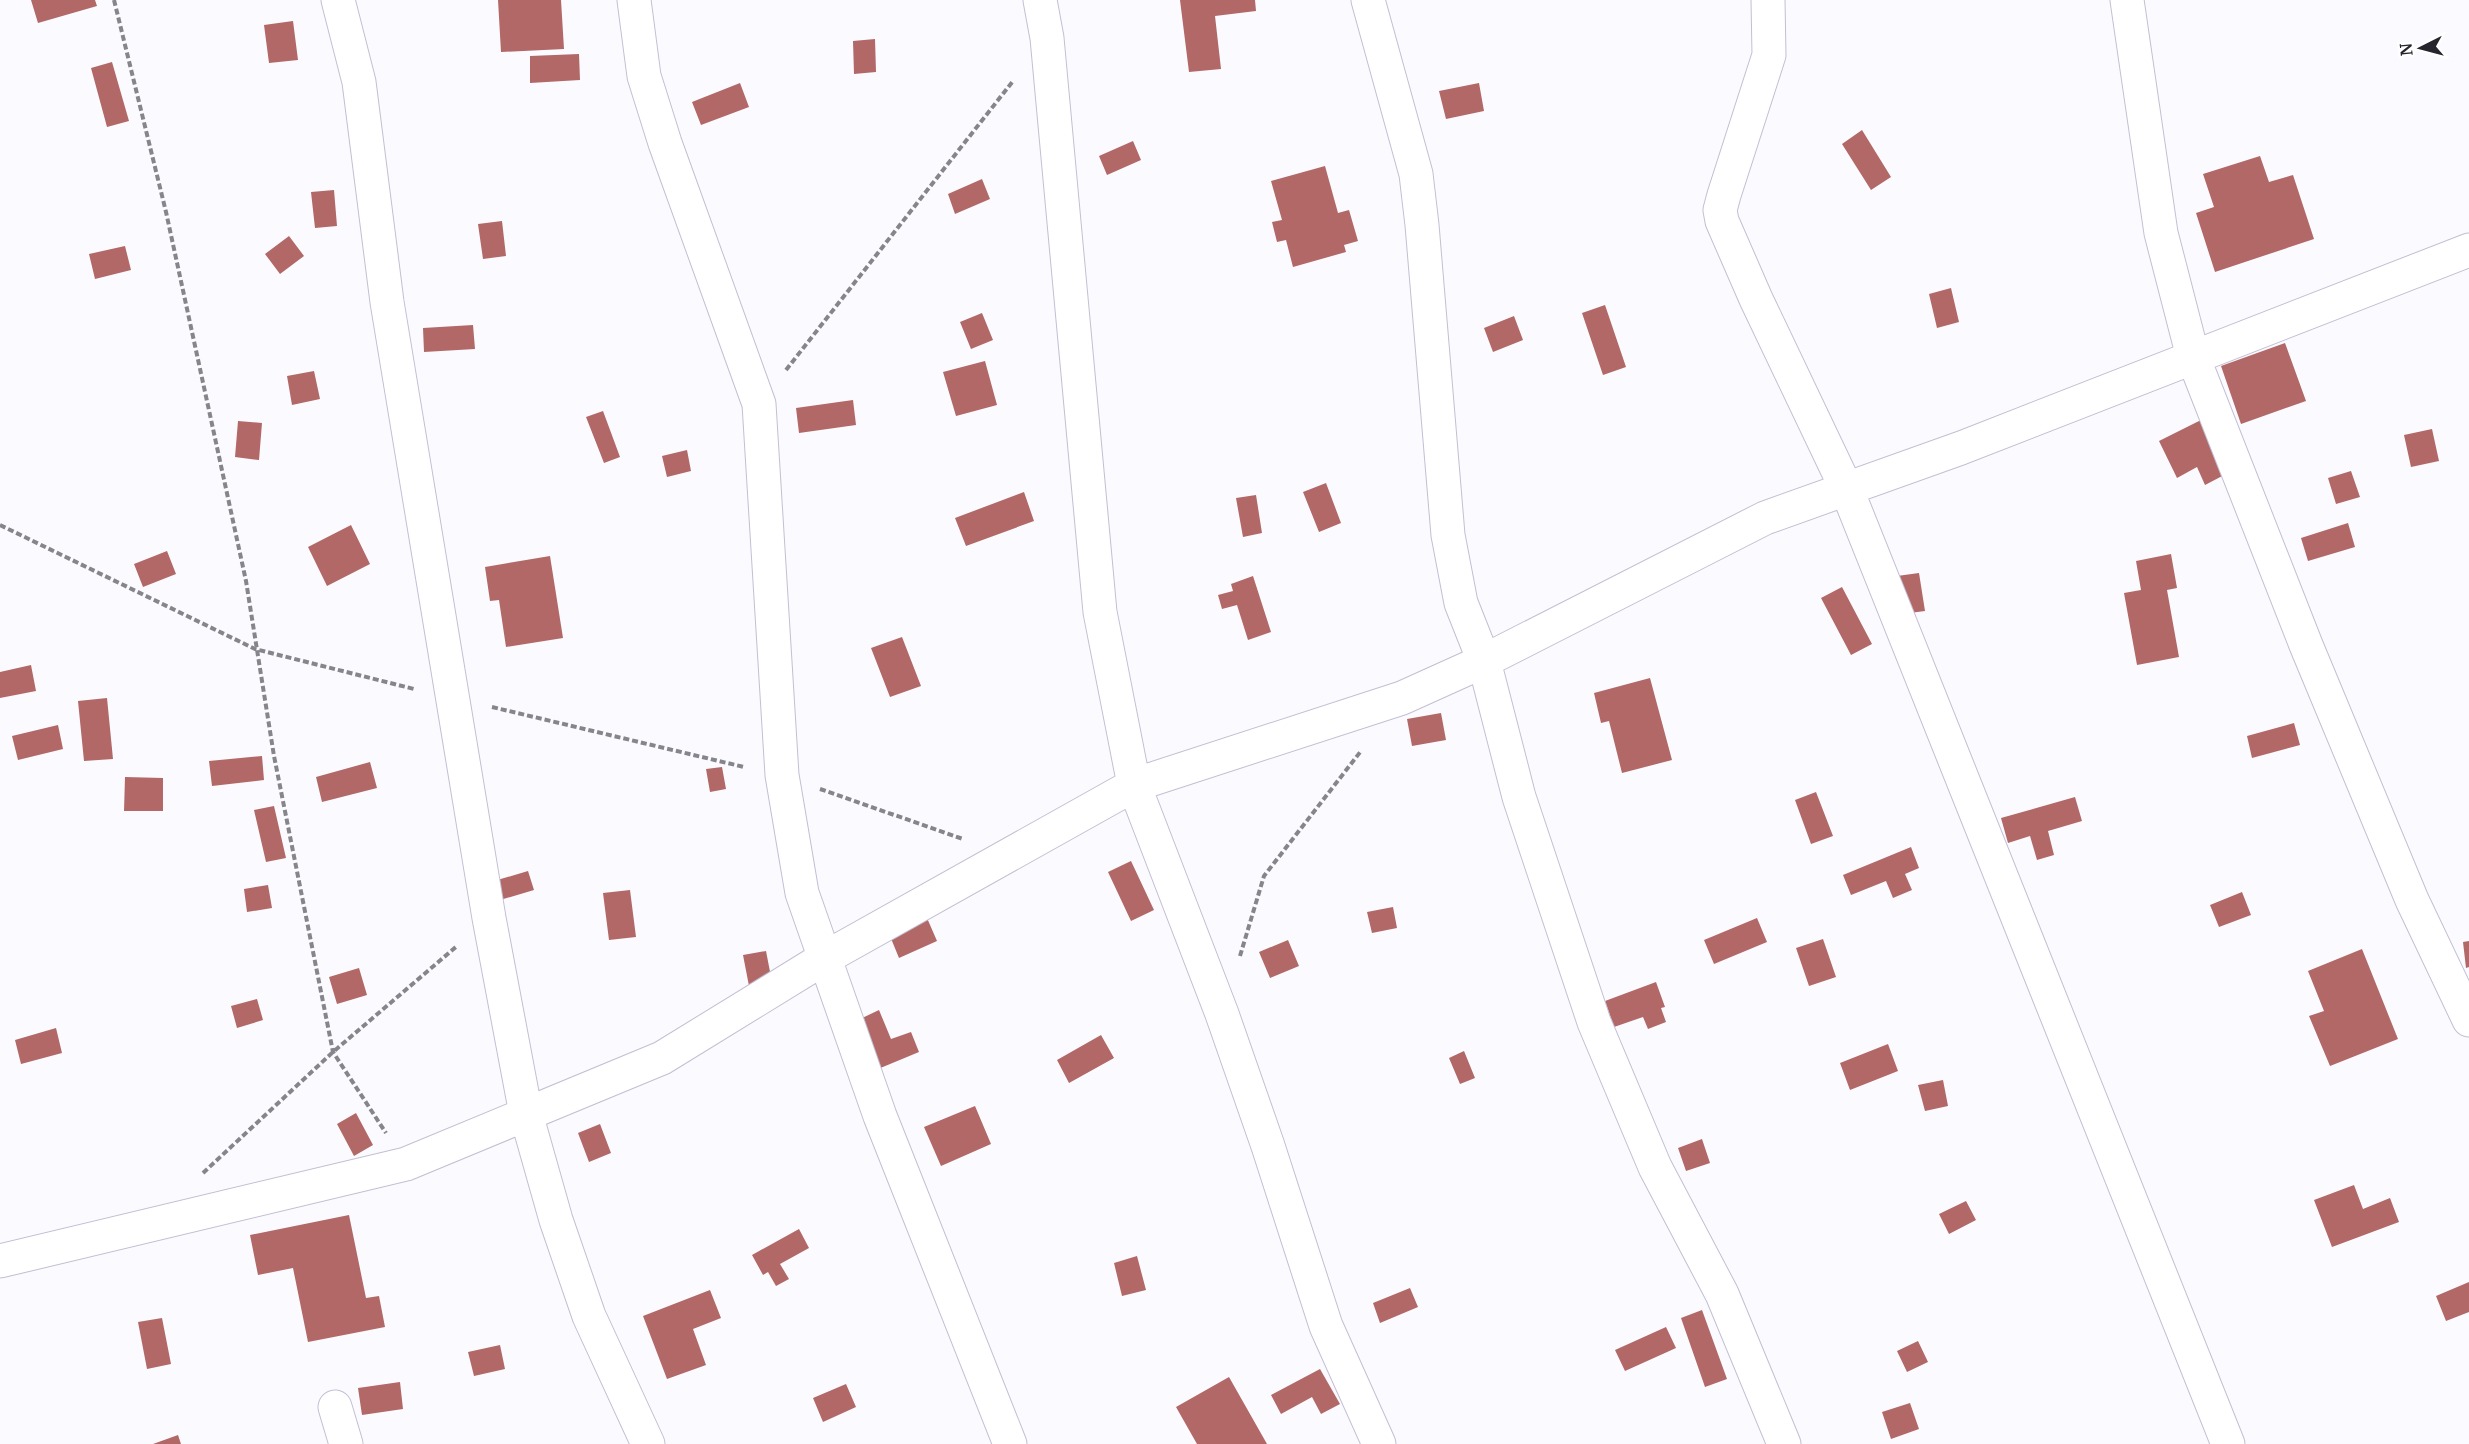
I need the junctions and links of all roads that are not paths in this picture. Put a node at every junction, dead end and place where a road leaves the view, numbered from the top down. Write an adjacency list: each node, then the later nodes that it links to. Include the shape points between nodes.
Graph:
1 (338, 0): 14 (street, via 359,82 387,302 489,918)
2 (634, 0): 12 (street, via 644,76 661,132 759,404 782,776 802,893)
3 (1040, 0): 11 (street, via 1047,38 1100,612)
4 (1368, 0): 10 (street, via 1416,174 1448,535 1461,603)
5 (1768, 0): 9 (street, via 1769,55 1720,210 1756,299)
6 (2127, 0): 8 (street, via 2161,233)
7 (2469, 250): 8 (street)
8 (2193, 357): 9 (street); 13 (street, via 2403,879)
9 (1847, 490): 10 (street, via 1765,518); 22 (street)
10 (1484, 661): 11 (street, via 1402,698); 21 (street, via 1519,797 1594,1022 1655,1167 1722,1294)
11 (1134, 785): 12 (street); 20 (street, via 1222,1014 1326,1326)
12 (823, 959): 14 (street, via 662,1058); 19 (street, via 880,1116)
13 (2469, 1020)
14 (526, 1114): 15 (street, via 406,1164); 18 (street, via 589,1316)
15 (0, 1261)
16 (335, 1407): 17 (street)
17 (346, 1444)
18 (648, 1444)
19 (1010, 1444)
20 (1379, 1444)
21 (1784, 1444)
22 (2228, 1444)

